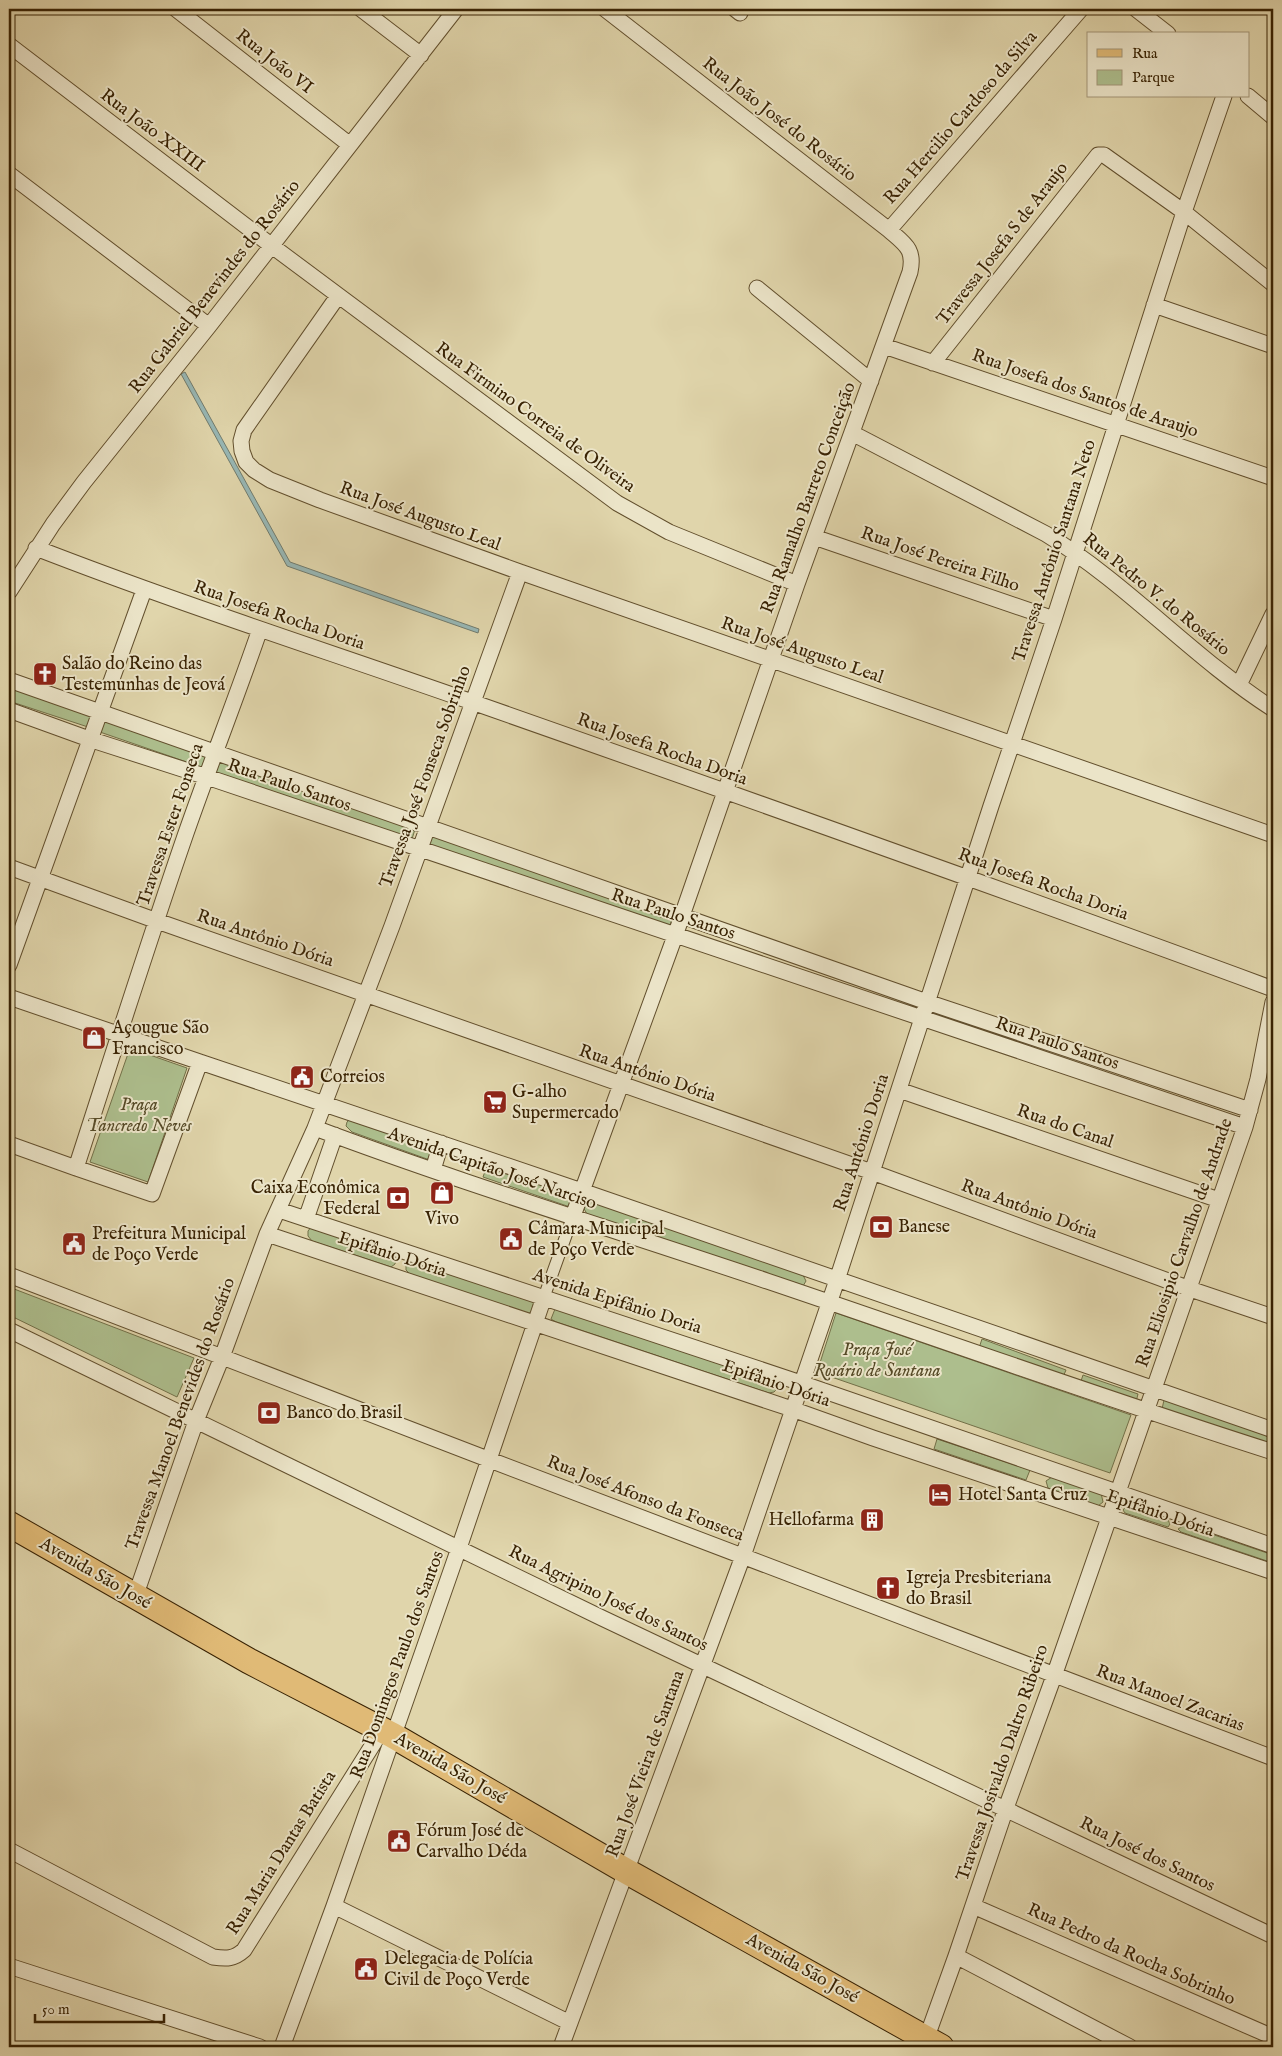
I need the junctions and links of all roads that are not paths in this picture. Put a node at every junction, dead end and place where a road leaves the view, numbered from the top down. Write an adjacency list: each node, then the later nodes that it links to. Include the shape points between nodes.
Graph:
1 (176, 9): 13 (street, Rua João VI)
2 (361, 9): 9 (street)
3 (456, 9): 9 (street, Rua Gabriel Benevindes do Rosário)
4 (605, 9): 16 (street, Rua João José do Rosário)
5 (1081, 9): 16 (street, Rua Hercilio Cardoso da Silva)
6 (1136, 9): 7 (street)
7 (1165, 32)
8 (9, 45): 17 (street, Rua João XXIII)
9 (421, 56): 13 (street, Rua Gabriel Benevindes do Rosário)
10 (1223, 98): 15 (street, Travessa Antônio Santana Neto)
11 (1250, 98): 12 (street)
12 (1273, 117)
13 (350, 144): 17 (street, Rua Gabriel Benevindes do Rosário)
14 (9, 174): 23 (street)
15 (1184, 212): 19 (street); 22 (street, Travessa Antônio Santana Neto); 26 (street, Travessa Josefa S de Araujo, via 1104,155 1098,154)
16 (889, 230): 18 (street, Rua João José do Rosário, via 912,254)
17 (272, 246): 21 (street, Rua Firmino Correia de Oliveira); 23 (street, Rua Gabriel Benevindes do Rosário)
18 (910, 272): 24 (street, Rua Ramalho Barreto Conceição)
19 (1273, 284)
20 (757, 288): 27 (street)
21 (338, 296): 34 (street, Rua José Augusto Leal, via 244,430 241,442 246,462 270,480); 35 (street, Rua Firmino Correia de Oliveira, via 616,503 669,532)
22 (1154, 305): 25 (street); 28 (street, Travessa Antônio Santana Neto)
23 (209, 326): 32 (street, Rua Gabriel Benevindes do Rosário, via 84,482)
24 (884, 346): 26 (street, Rua Josefa dos Santos de Araujo); 27 (street, Rua Ramalho Barreto Conceição)
25 (1273, 346)
26 (934, 363): 28 (street, Rua Josefa dos Santos de Araujo)
27 (871, 381): 29 (street, Rua Ramalho Barreto Conceição)
28 (1116, 425): 30 (street, Rua Josefa dos Santos de Araujo); 33 (street, Travessa Antônio Santana Neto)
29 (852, 433): 31 (street, Rua Ramalho Barreto Conceição); 33 (street, Rua Pedro V. do Rosário)
30 (1273, 478)
31 (814, 537): 35 (street, Rua Ramalho Barreto Conceição); 39 (street, Rua José Pereira Filho)
32 (36, 548): 36 (street, Rua Josefa Rocha Doria); 37 (street, Rua Gabriel Benevindes do Rosário)
33 (1075, 552): 39 (street, Travessa Antônio Santana Neto); 43 (street, Rua Pedro V. do Rosário)
34 (520, 572): 41 (street, Rua José Augusto Leal); 44 (street, Travessa José Fonseca Sobrinho)
35 (797, 584): 41 (street, Rua Ramalho Barreto Conceição)
36 (144, 590): 40 (street, Rua Josefa Rocha Doria); 47 (street)
37 (9, 592)
38 (1273, 614): 43 (street)
39 (1054, 619): 49 (street, Travessa Antônio Santana Neto)
40 (260, 629): 44 (street, Rua Josefa Rocha Doria); 50 (street, Travessa Ester Fonseca)
41 (770, 659): 49 (street, Rua José Augusto Leal); 52 (street, Rua Ramalho Barreto Conceição)
42 (9, 680): 47 (street, Rua Paulo Santos)
43 (1238, 685): 45 (street, Rua Pedro V. do Rosário)
44 (472, 702): 52 (street, Rua Josefa Rocha Doria); 53 (street, Travessa José Fonseca Sobrinho)
45 (1273, 709)
46 (9, 710): 48 (street, Rua Paulo Santos)
47 (100, 711): 48 (street); 50 (street, Rua Paulo Santos)
48 (89, 739): 51 (street, Rua Paulo Santos); 57 (street)
49 (1011, 744): 54 (street, Rua José Augusto Leal); 58 (street, Travessa Antônio Santana Neto)
50 (216, 752): 51 (street, Travessa Ester Fonseca); 53 (street, Rua Paulo Santos)
51 (207, 777): 55 (street, Rua Paulo Santos); 60 (street, Travessa Ester Fonseca)
52 (725, 792): 58 (street, Rua Josefa Rocha Doria); 59 (street, Rua Ramalho Barreto Conceição)
53 (428, 826): 55 (street, Travessa José Fonseca Sobrinho); 59 (street, Rua Paulo Santos)
54 (1273, 835)
55 (420, 850): 61 (street, Rua Paulo Santos); 64 (street, Travessa José Fonseca Sobrinho)
56 (9, 867): 57 (street, Rua Antônio Dória)
57 (40, 877): 60 (street, Rua Antônio Dória); 62 (street)
58 (967, 877): 63 (street, Rua Josefa Rocha Doria); 66 (street, Travessa Antônio Santana Neto)
59 (682, 916): 61 (street, Rua Ramalho Barreto Conceição); 66 (street, Rua Paulo Santos)
60 (157, 921): 64 (street, Rua Antônio Dória); 69 (street, Travessa Ester Fonseca)
61 (676, 936): 68 (street, Rua Paulo Santos); 71 (street, Rua Ramalho Barreto Conceição)
62 (9, 965)
63 (1273, 989)
64 (366, 993): 71 (street, Rua Antônio Dória); 73 (street, Travessa Manoel Benevides do Rosário)
65 (9, 997): 69 (street)
66 (927, 1002): 68 (street, Travessa Antônio Santana Neto); 74 (street, Rua Paulo Santos)
67 (1273, 1002): 74 (street, Rua Eliosipio Carvalho de Andrade)
68 (922, 1018): 72 (street, Rua Antônio Doria); 75 (street, Rua Paulo Santos)
69 (120, 1034): 70 (street); 80 (street)
70 (200, 1062): 73 (street, Avenida Capitão José Narciso); 80 (street, via 152,1194)
71 (622, 1085): 82 (street, Rua Antônio Dória); 83 (street, Rua Ramalho Barreto Conceição)
72 (899, 1090): 82 (street, Rua Antônio Doria); 84 (street, Rua do Canal)
73 (324, 1103): 76 (street, Travessa Manoel Benevides do Rosário); 78 (street, Avenida Capitão José Narciso)
74 (1250, 1110): 75 (street, Rua Eliosipio Carvalho de Andrade)
75 (1245, 1127): 84 (street, Rua Eliosipio Carvalho de Andrade)
76 (315, 1128): 77 (street, Avenida Capitão José Narciso); 85 (street, Travessa Manoel Benevides do Rosário)
77 (334, 1135): 81 (street, Avenida Capitão José Narciso); 87 (street)
78 (441, 1143): 81 (street); 83 (street, Avenida Capitão José Narciso)
79 (9, 1144): 80 (street)
80 (76, 1168)
81 (433, 1170): 86 (street, Avenida Capitão José Narciso)
82 (872, 1172): 92 (street, Rua Antônio Doria); 93 (street, Rua Antônio Dória)
83 (582, 1190): 86 (street, Rua Ramalho Barreto Conceição); 92 (street, Avenida Capitão José Narciso)
84 (1219, 1200): 93 (street, Rua Eliosipio Carvalho de Andrade)
85 (279, 1210): 87 (street, Avenida Epifânio Doria); 88 (street, Travessa Manoel Benevides do Rosário)
86 (573, 1216): 94 (street); 95 (street, Avenida Capitão José Narciso)
87 (306, 1219): 89 (street, Avenida Epifânio Doria)
88 (267, 1234): 91 (street, Epifânio Dória); 99 (street, Travessa Manoel Benevides do Rosário)
89 (407, 1252): 91 (street); 94 (street, Avenida Epifânio Doria)
90 (9, 1274): 99 (street, Rua José Afonso da Fonseca)
91 (398, 1277): 97 (street, Epifânio Dória)
92 (837, 1280): 95 (street); 100 (street, Avenida Capitão José Narciso)
93 (1190, 1289): 96 (street, Rua Antônio Dória); 103 (street, Rua Eliosipio Carvalho de Andrade)
94 (544, 1297): 97 (street, Rua Domingos Paulo dos Santos); 101 (street, Avenida Epifânio Doria)
95 (829, 1302): 101 (street); 102 (street, Avenida Capitão José Narciso)
96 (1273, 1317)
97 (536, 1323): 104 (street, Epifânio Dória); 109 (street, Rua Domingos Paulo dos Santos)
98 (9, 1330): 106 (street, Rua Agripino José dos Santos)
99 (222, 1357): 106 (street, Travessa Manoel Benevides do Rosário); 109 (street, Rua José Afonso da Fonseca)
100 (1079, 1363): 102 (street); 103 (street, Avenida Capitão José Narciso)
101 (802, 1383): 104 (street); 110 (street, Epifânio Dória)
102 (1072, 1386): 105 (street, Avenida Capitão José Narciso)
103 (1154, 1389): 105 (street, Rua Eliosipio Carvalho de Andrade); 107 (street, Avenida Capitão José Narciso)
104 (792, 1409): 111 (street, Epifânio Dória); 119 (street, Rua José Vieira de Santana)
105 (1146, 1412): 108 (street, Avenida Capitão José Narciso); 112 (street, Rua Eliosipio Carvalho de Andrade)
106 (196, 1421): 118 (street, Rua Agripino José dos Santos); 121 (street, Travessa Manoel Benevides do Rosário)
107 (1273, 1430)
108 (1273, 1452)
109 (490, 1460): 118 (street, Rua Domingos Paulo dos Santos); 119 (street, Rua José Afonso da Fonseca)
110 (1044, 1465): 111 (street); 112 (street, Epifânio Dória)
111 (1034, 1491): 114 (street, Epifânio Dória)
112 (1117, 1492): 113 (street, Epifânio Dória); 114 (street, Travessa Josivaldo Daltro Ribeiro)
113 (1179, 1514): 116 (street); 117 (street, Epifânio Dória)
114 (1108, 1516): 116 (street, Epifânio Dória); 123 (street, Travessa Josivaldo Daltro Ribeiro)
115 (13, 1530): 121 (main road, Avenida São José)
116 (1171, 1538): 120 (street, Epifânio Dória)
117 (1273, 1546)
118 (459, 1548): 122 (street, Rua Agripino José dos Santos); 124 (street, Rua Domingos Paulo dos Santos)
119 (743, 1556): 122 (street, Rua José Vieira de Santana); 123 (street, Rua José Afonso da Fonseca)
120 (1273, 1572)
121 (135, 1597): 124 (main road, Avenida São José)
122 (702, 1666): 126 (street, Rua Agripino José dos Santos); 128 (street, Rua José Vieira de Santana)
123 (1054, 1676): 125 (street, Rua Manoel Zacarias); 126 (street, Travessa Josivaldo Daltro Ribeiro)
124 (387, 1733): 127 (street, Rua Maria Dantas Batista, via 236,1958 213,1956); 128 (main road, Avenida São José); 129 (street, Rua Domingos Paulo dos Santos)
125 (1273, 1758)
126 (1006, 1808): 130 (street, Travessa Josivaldo Daltro Ribeiro); 131 (street, Rua José dos Santos)
127 (9, 1850)
128 (626, 1871): 134 (street, Rua José Vieira de Santana); 136 (main road, Avenida São José)
129 (334, 1906): 134 (street); 138 (street, Rua Domingos Paulo dos Santos)
130 (973, 1906): 132 (street, Travessa Josivaldo Daltro Ribeiro); 135 (street, Rua Pedro da Rocha Sobrinho)
131 (1273, 1936)
132 (956, 1956): 136 (street, Travessa Josivaldo Daltro Ribeiro); 140 (street)
133 (9, 1966): 137 (street)
134 (570, 2023): 139 (street, Rua José Vieira de Santana)
135 (1273, 2038)
136 (930, 2045)
137 (260, 2047)
138 (282, 2047)
139 (561, 2047)
140 (1130, 2047)

